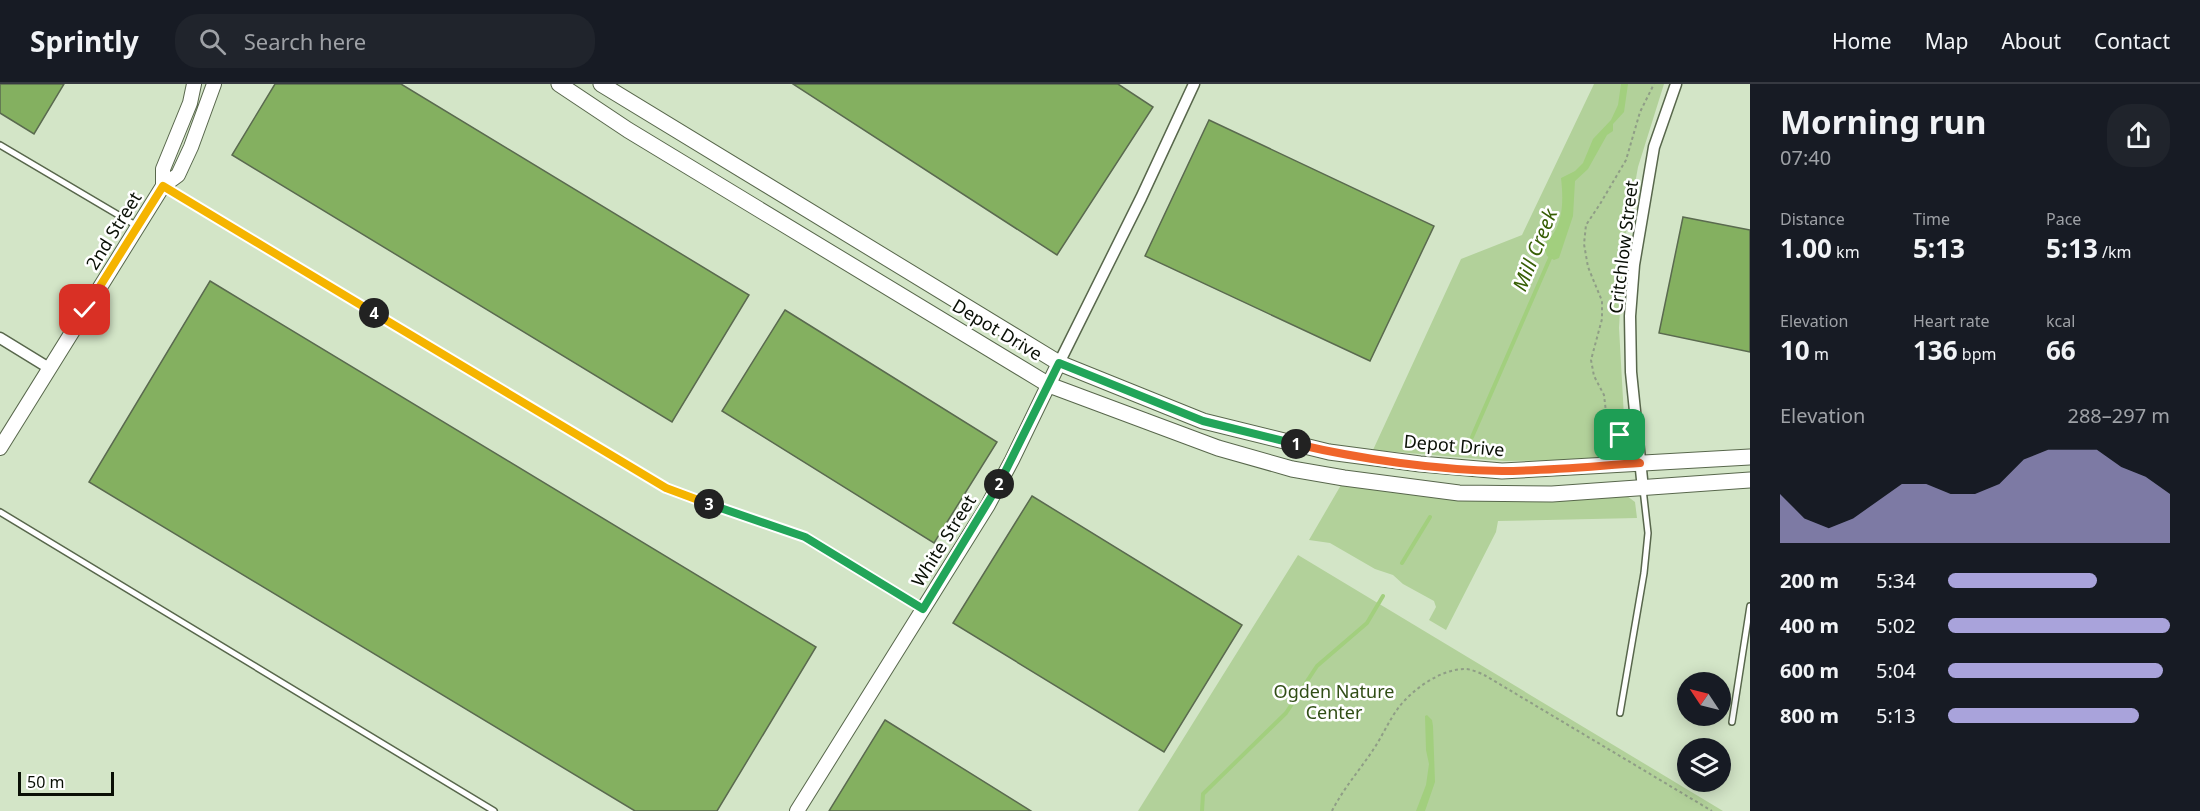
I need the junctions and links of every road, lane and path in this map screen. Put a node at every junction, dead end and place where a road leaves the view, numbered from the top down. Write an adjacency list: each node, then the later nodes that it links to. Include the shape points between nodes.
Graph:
1 (194, 84): 9 (street, 2nd Street, via 163,169)
2 (214, 84): 9 (street, 2nd Street, via 178,175)
3 (559, 84): 14 (main road, Depot Drive)
4 (601, 84): 12 (main road, Depot Drive)
5 (1194, 84): 12 (street, White Street)
6 (1654, 84): 16 (path, via 1640,112 1626,160 1586,225 1584,244 1602,302 1602,320 1591,360 1606,412 1620,435)
7 (1676, 84): 18 (street, Critchlow Street, via 1654,147 1634,265 1631,360)
8 (0, 145): 10 (lane)
9 (163, 186): 10 (street, 2nd Street); 23 (lane, via 666,488 805,537)
10 (138, 227): 13 (street, 2nd Street)
11 (0, 338): 13 (street)
12 (1059, 363): 14 (street, White Street); 18 (main road, Depot Drive, via 1203,421 1329,452 1502,471)
13 (49, 368): 15 (street, 2nd Street)
14 (1049, 385): 20 (main road, Depot Drive, via 1218,448 1292,469 1459,493 1552,494); 23 (street, White Street, via 988,505)
15 (0, 448)
16 (1620, 453)
17 (1750, 457): 18 (main road, Depot Drive)
18 (1640, 463): 20 (street, Critchlow Street)
19 (1750, 480): 20 (main road, Depot Drive)
20 (1643, 489): 24 (lane, via 1648,533 1644,573)
21 (0, 512): 26 (lane)
22 (1750, 606): 25 (lane)
23 (923, 609): 27 (street, White Street)
24 (1620, 713)
25 (1732, 722)
26 (494, 811)
27 (797, 811)
28 (1332, 811): 29 (path, via 1398,707 1435,678 1467,668)
29 (1712, 811)

